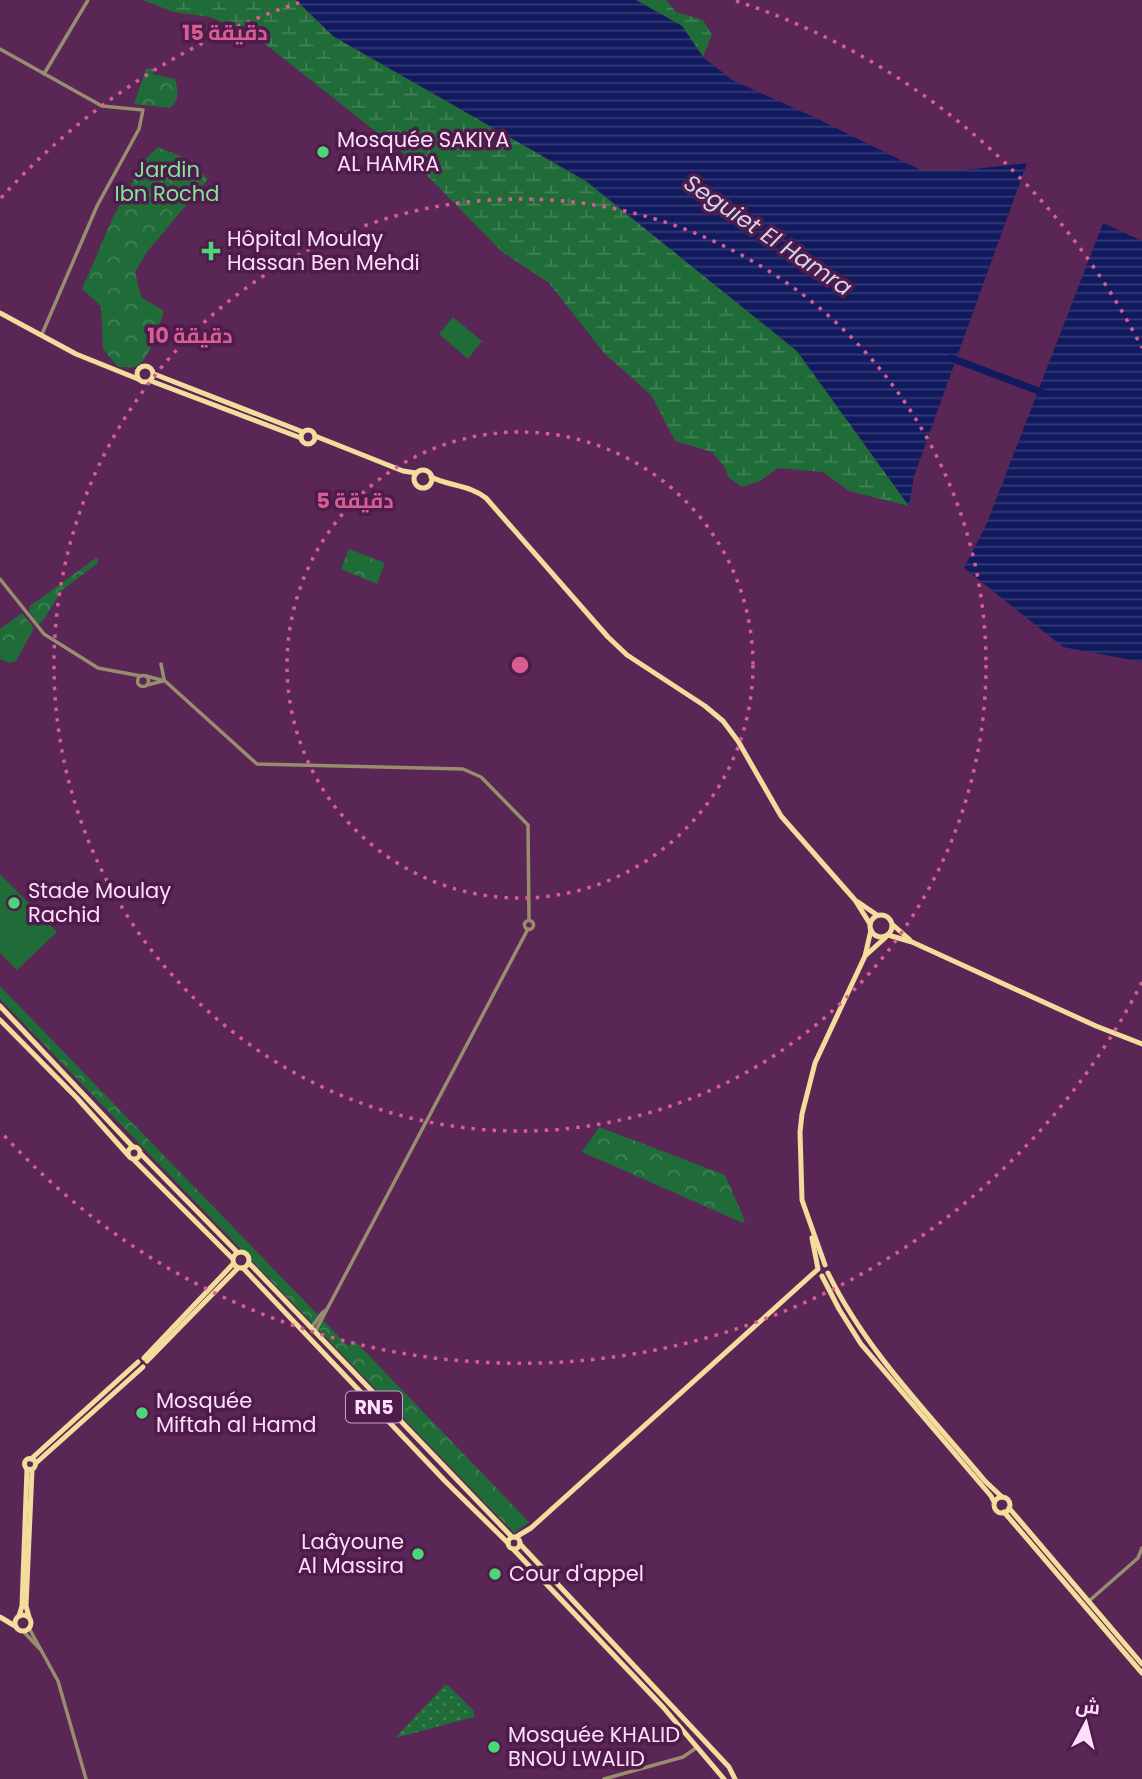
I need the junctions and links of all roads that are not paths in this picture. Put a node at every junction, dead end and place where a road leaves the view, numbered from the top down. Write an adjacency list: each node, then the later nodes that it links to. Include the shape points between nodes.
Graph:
1 (88, 0): 3 (street)
2 (0, 49): 3 (street)
3 (44, 74): 5 (street, via 102,106 143,110 139,129 97,206)
4 (0, 313): 5 (main road)
5 (41, 336): 7 (main road, via 98,364)
6 (140, 368): 7 (main road); 8 (main road, via 149,367); 9 (main road)
7 (126, 372): 9 (main road)
8 (152, 377): 9 (main road, via 144,382); 10 (main road)
9 (138, 379)
10 (302, 435): 11 (main road, via 310,430); 12 (main road, via 305,443)
11 (315, 436): 12 (main road); 13 (main road)
12 (312, 442): 13 (main road)
13 (328, 443): 14 (main road)
14 (402, 471): 15 (main road); 17 (main road)
15 (416, 473): 16 (main road, via 426,471); 17 (main road)
16 (431, 477): 18 (main road); 19 (main road)
17 (413, 480): 19 (main road, via 419,488)
18 (443, 483): 19 (main road); 27 (main road, via 471,489 486,498 608,638 723,721 781,816)
19 (429, 486)
20 (0, 579): 22 (street, via 44,634 98,667)
21 (161, 664): 25 (street)
22 (124, 673): 23 (street); 24 (street)
23 (143, 676): 24 (street); 25 (street); 26 (street)
24 (137, 681): 26 (street)
25 (165, 681): 26 (street); 46 (street, via 257,764 463,769 477,774 528,825 528,929)
26 (147, 685)
27 (855, 900): 28 (main road); 30 (main road)
28 (877, 915): 29 (main road, via 887,916); 30 (main road)
29 (893, 925): 31 (main road); 32 (main road)
30 (870, 927): 31 (main road, via 877,936); 33 (main road)
31 (887, 936): 32 (main road); 33 (main road)
32 (912, 942): 36 (main road)
33 (865, 956): 41 (main road, via 815,1063 802,1114 802,1200)
34 (0, 1006): 37 (main road, RN5)
35 (0, 1020): 38 (main road, RN5)
36 (1142, 1044)
37 (133, 1147): 38 (main road); 39 (main road, RN5)
38 (128, 1154): 40 (main road, RN5)
39 (141, 1154): 40 (main road); 42 (main road, RN5)
40 (134, 1160): 44 (main road, RN5)
41 (812, 1231): 45 (main road); 45 (main road, via 828,1268)
42 (237, 1252): 43 (main road, RN5, via 245,1253); 44 (main road)
43 (249, 1263): 44 (main road); 46 (main road, RN5)
44 (237, 1265): 47 (main road, via 143,1362); 52 (main road, RN5, via 446,1482)
45 (821, 1273): 49 (main road, via 866,1340); 50 (main road, via 861,1344); 52 (main road, via 795,1290)
46 (313, 1331): 52 (main road, RN5)
47 (34, 1461): 48 (main road, via 35,1467); 48 (main road, via 25,1462)
48 (29, 1470): 56 (main road); 57 (main road)
49 (1002, 1497): 50 (main road); 51 (main road, via 1009,1501)
50 (994, 1502): 51 (main road, via 996,1509)
51 (1006, 1510): 54 (main road); 60 (main road)
52 (515, 1541): 61 (main road, RN5); 62 (main road, via 514,1550)
53 (1142, 1548): 54 (street, via 1139,1557)
54 (1089, 1601): 59 (main road)
55 (0, 1616): 56 (main road); 58 (main road)
56 (18, 1617): 57 (main road); 58 (main road)
57 (29, 1617): 58 (main road, via 31,1623)
58 (23, 1629): 65 (street, via 58,1681)
59 (1142, 1664)
60 (1142, 1673)
61 (703, 1739): 62 (main road, via 697,1739); 63 (main road, RN5)
62 (695, 1747): 64 (main road); 66 (street, via 683,1757)
63 (730, 1770): 64 (main road); 67 (main road, RN5)
64 (722, 1777)
65 (86, 1779)
66 (604, 1779)
67 (735, 1779)

